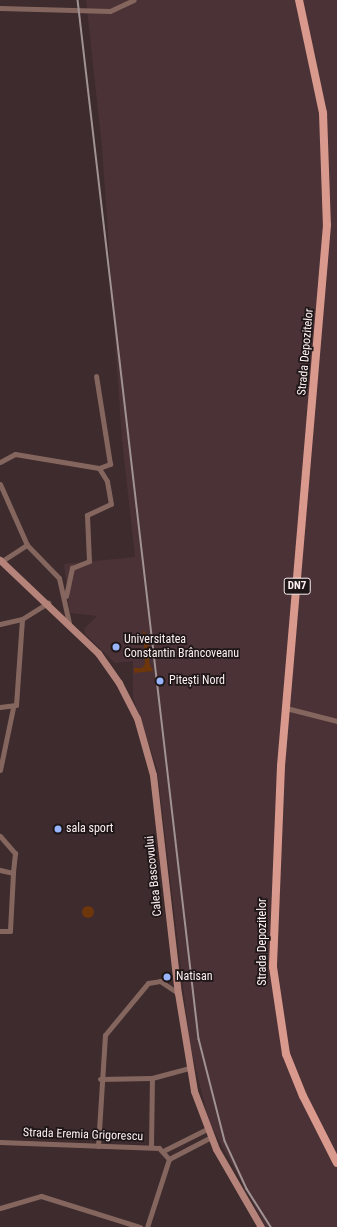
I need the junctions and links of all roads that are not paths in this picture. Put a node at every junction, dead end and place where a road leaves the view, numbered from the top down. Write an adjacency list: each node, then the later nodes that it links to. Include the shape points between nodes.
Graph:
1 (134, 0): 3 (street, via 110,11)
2 (299, 0): 19 (main road, Strada Depozitelor / DN7, via 323,112 328,204)
3 (0, 8)
4 (96, 376): 6 (street, via 110,464)
5 (0, 462): 6 (street, via 15,454)
6 (99, 468): 12 (street, via 107,481 111,504 87,516 89,561 72,568)
7 (0, 484): 8 (street)
8 (27, 545): 9 (street); 12 (street, via 59,578)
9 (1, 561): 10 (street, Calea Bascovului)
10 (9, 566): 11 (street); 13 (street, Calea Bascovului)
11 (0, 570)
12 (66, 596): 15 (street)
13 (48, 603): 14 (street); 15 (street, Calea Bascovului)
14 (22, 619): 16 (street); 18 (street)
15 (69, 623): 26 (street, Calea Bascovului, via 109,667 144,738 153,775)
16 (0, 624)
17 (0, 707): 18 (street)
18 (13, 708): 21 (street)
19 (286, 708): 20 (street); 37 (main road, Strada Depozitelor / DN7, via 272,949 276,1004 292,1070)
20 (337, 721)
21 (0, 770)
22 (0, 836): 24 (street, via 15,853)
23 (0, 870): 24 (street)
24 (13, 873): 25 (street, via 10,931)
25 (0, 931)
26 (178, 992): 27 (street, Calea Bascovului); 29 (street, via 160,981 148,983 104,1035)
27 (189, 1068): 28 (street); 30 (street, Calea Bascovului)
28 (152, 1078): 29 (street); 34 (street)
29 (100, 1079): 33 (street)
30 (207, 1129): 31 (street, Calea Bascovului); 35 (street)
31 (211, 1137): 36 (street); 41 (street, Calea Bascovului)
32 (0, 1142): 33 (street, Strada Eremia Grigorescu)
33 (98, 1146): 34 (street, Strada Eremia Grigorescu)
34 (151, 1147): 35 (street, Strada Eremia Grigorescu)
35 (165, 1150): 36 (street)
36 (169, 1159): 40 (street)
37 (337, 1163)
38 (0, 1208): 39 (street, via 41,1196)
39 (140, 1227)
40 (147, 1227)
41 (261, 1227)

